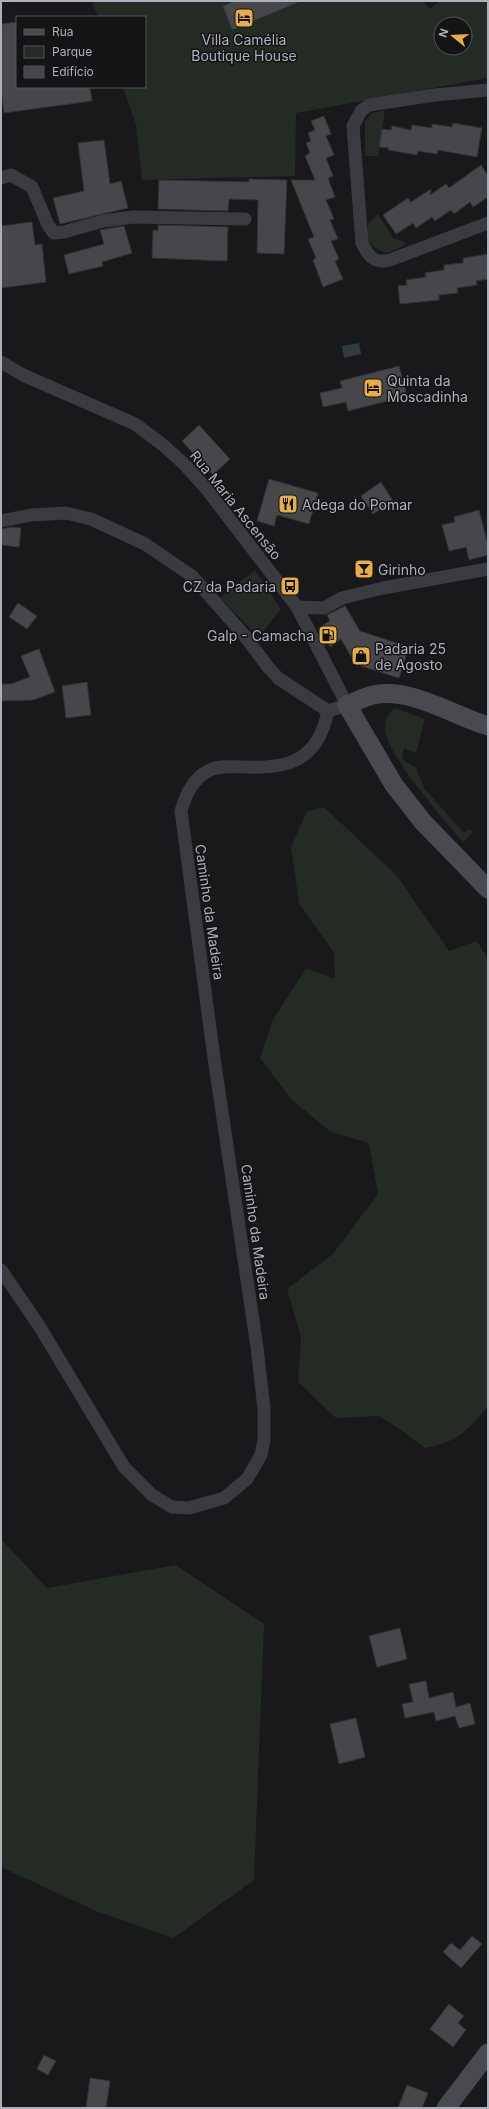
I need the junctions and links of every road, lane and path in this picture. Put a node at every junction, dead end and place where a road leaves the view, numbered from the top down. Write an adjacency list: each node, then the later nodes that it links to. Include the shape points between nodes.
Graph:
1 (488, 90): 4 (street, via 434,95 369,106 361,111 353,126 362,243 372,259 382,262 390,260)
2 (1, 178): 3 (street, via 11,176 32,187 48,226 54,233 103,221 134,217)
3 (246, 219)
4 (488, 223)
5 (1, 362): 8 (street, Rua Maria Ascensão, via 23,375 135,424 164,445 205,487)
6 (1, 521): 10 (street, via 31,515 66,513 90,519 145,544 192,576 278,678)
7 (488, 569): 8 (street, via 383,588 342,598 324,608)
8 (297, 607): 9 (street, Rua Maria Ascensão)
9 (347, 705): 10 (street); 11 (main road, via 372,695 398,695 414,698); 12 (main road, via 394,785 423,822)
10 (328, 711): 13 (street, Caminho da Madeira, via 320,736 296,762 274,767 210,769 196,780 186,796 181,811 264,1409 264,1440 261,1455 247,1479 224,1498 195,1506 172,1507 152,1495 124,1467 38,1324)
11 (488, 726)
12 (488, 889)
13 (1, 1270)
14 (488, 2053): 15 (main road)
15 (446, 2108)

